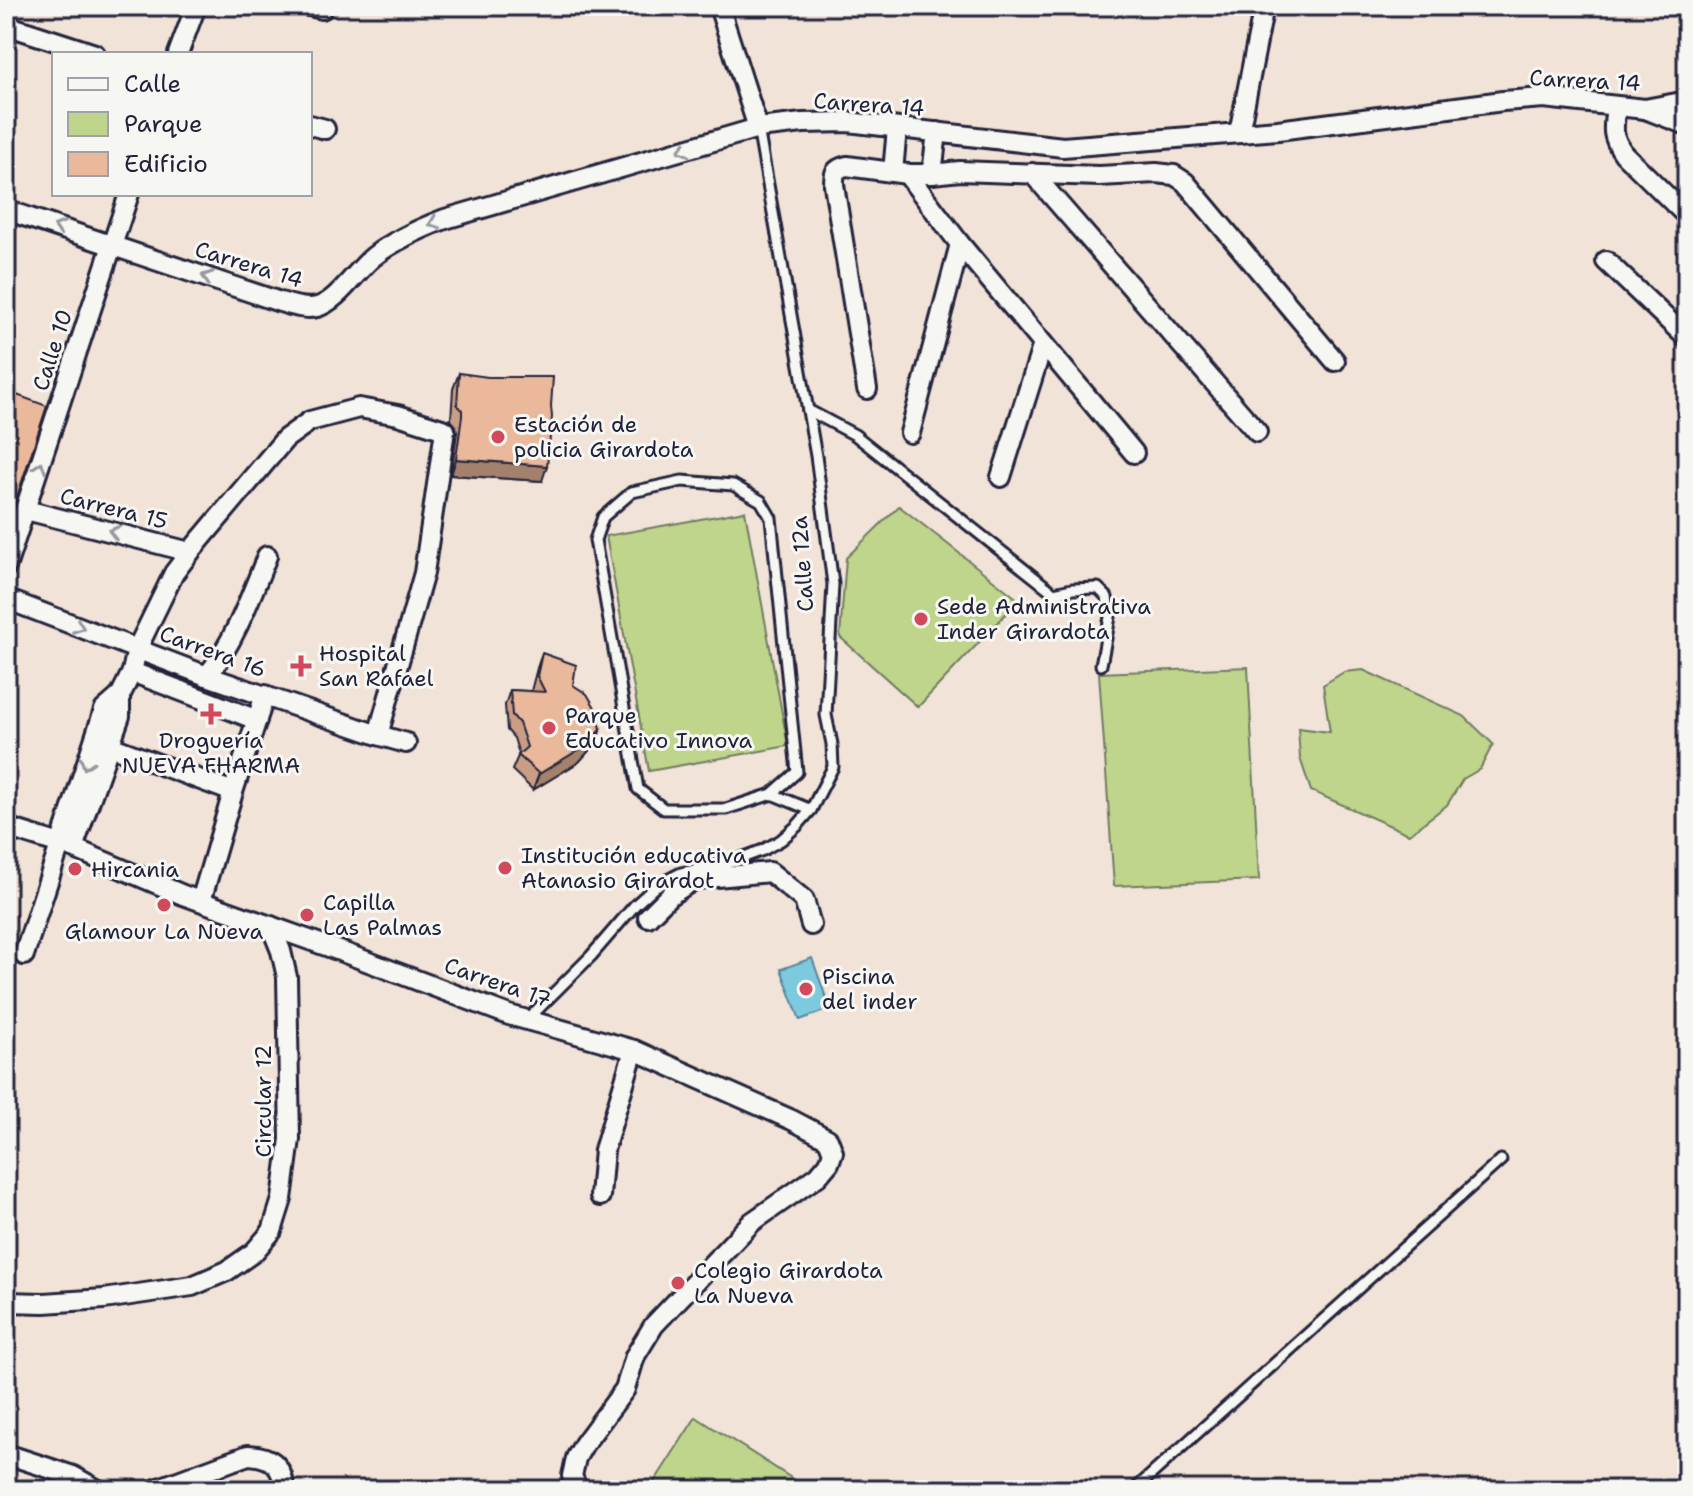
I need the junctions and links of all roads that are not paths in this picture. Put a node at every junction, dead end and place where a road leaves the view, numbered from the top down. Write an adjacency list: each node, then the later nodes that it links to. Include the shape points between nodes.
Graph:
1 (196, 6): 6 (street)
2 (719, 6): 11 (street, Calle 12a)
3 (1264, 6): 14 (street)
4 (6, 25): 5 (street)
5 (89, 52)
6 (179, 52)
7 (1687, 101): 9 (street, Carrera 14)
8 (1616, 107): 9 (street, Carrera 14); 14 (street, Carrera 14, via 1544,98); 20 (street, via 1616,142)
9 (1645, 109): 10 (street)
10 (1687, 125)
11 (758, 128): 12 (street, Carrera 14, via 848,122); 22 (street, Carrera 14, one-way to 22, via 419,229 372,258 318,307 280,302); 28 (lane, Calle 12a)
12 (897, 128): 13 (street, Carrera 14); 15 (street)
13 (937, 132): 14 (street, Carrera 14, via 1063,147); 17 (street)
14 (1239, 133)
15 (900, 173): 17 (street); 21 (street); 27 (street, via 847,166 834,173)
16 (1032, 173): 17 (street); 26 (street, via 1174,175); 29 (street)
17 (932, 174)
18 (128, 196): 22 (street, Calle 10)
19 (6, 210): 22 (street, Carrera 14, one-way to 19)
20 (1687, 216)
21 (960, 244): 25 (street); 30 (street)
22 (111, 245): 33 (street, Calle 10, one-way to 22)
23 (1606, 261): 24 (street)
24 (1687, 338)
25 (1043, 344): 31 (street); 32 (street)
26 (1335, 361)
27 (867, 389)
28 (808, 410): 39 (lane, via 855,435 1054,593 1098,588 1107,597 1110,617); 50 (lane, Calle 12a, via 833,584 826,715 833,767)
29 (1257, 432)
30 (910, 433)
31 (1134, 453)
32 (1001, 477)
33 (26, 510): 34 (street, Carrera 15, one-way to 33); 36 (street, Calle 10)
34 (190, 552): 38 (street); 45 (street, via 285,439 310,421 359,408 445,430 424,573)
35 (267, 556): 41 (street, via 248,605)
36 (6, 567)
37 (6, 599): 38 (street, Carrera 16, one-way to 38)
38 (137, 649): 40 (street); 41 (street, Carrera 16)
39 (1101, 665)
40 (132, 672): 43 (street); 44 (street)
41 (207, 676): 42 (street, Carrera 16)
42 (265, 695): 44 (street); 45 (street, Carrera 16)
43 (120, 696): 47 (street); 52 (street, one-way to 52, via 104,710)
44 (257, 720): 48 (street)
45 (378, 735): 46 (street, Carrera 16)
46 (406, 743)
47 (110, 746): 48 (street); 52 (street)
48 (233, 792): 53 (street)
49 (772, 794): 49 (lane, via 726,809 664,809 638,789 595,540 603,517 632,492 682,481 733,485 761,501 771,518 797,772); 50 (lane)
50 (811, 810): 54 (lane, Calle 12a, via 763,850 681,873 656,886)
51 (6, 827): 52 (street, Carrera 17)
52 (67, 846): 53 (street, Carrera 17); 57 (street)
53 (201, 901): 56 (street, Carrera 17)
54 (646, 915): 55 (street, via 695,879 770,872 804,900); 58 (lane, Calle 12a, via 591,956)
55 (811, 925)
56 (271, 926): 58 (street, Carrera 17); 62 (street, Circular 12, via 287,977 290,1139 272,1231 227,1271 192,1286 104,1299)
57 (24, 955)
58 (528, 1019): 59 (street, Carrera 17)
59 (634, 1050): 61 (street, via 604,1150); 67 (street, Carrera 17, via 792,1120 828,1139 833,1152 818,1176 752,1222 654,1325 635,1356 625,1389 576,1458 572,1476)
60 (1501, 1160): 68 (lane)
61 (600, 1196)
62 (6, 1302)
63 (6, 1454): 64 (street)
64 (98, 1490)
65 (154, 1490): 66 (street, via 248,1455 262,1455 283,1476)
66 (285, 1490)
67 (578, 1490)
68 (1134, 1490)

